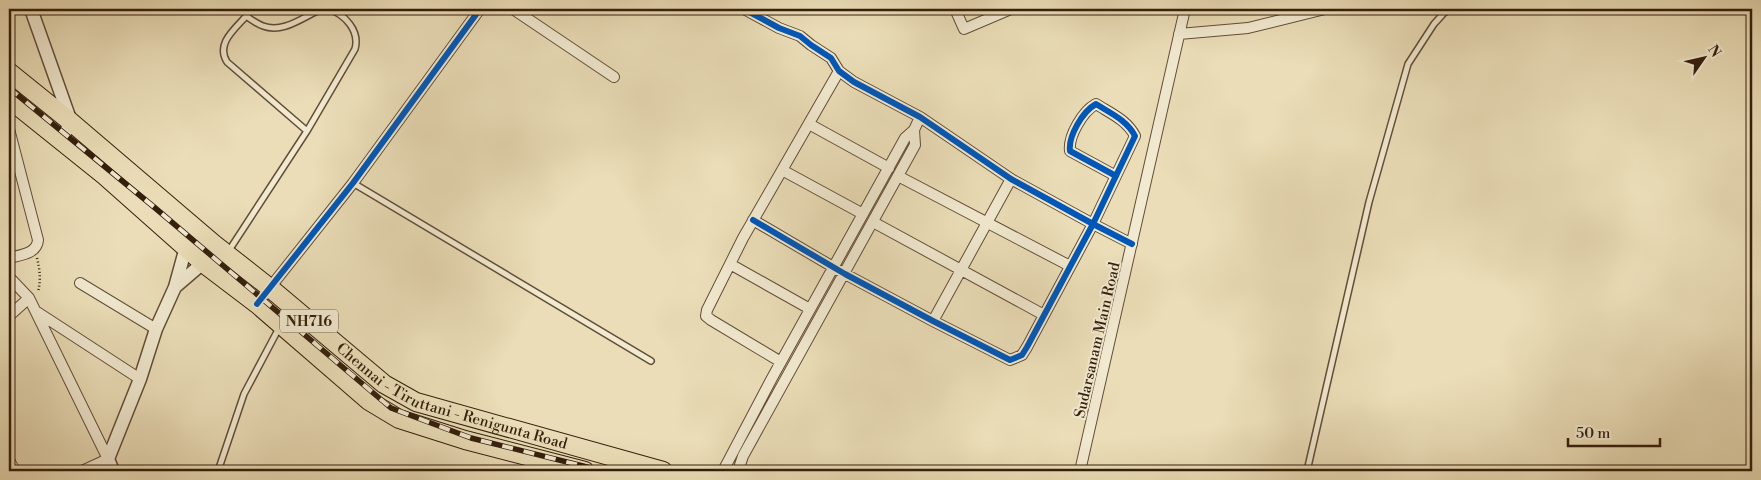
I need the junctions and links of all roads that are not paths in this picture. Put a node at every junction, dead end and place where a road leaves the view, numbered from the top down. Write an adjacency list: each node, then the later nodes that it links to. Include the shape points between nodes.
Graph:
1 (32, 9): 20 (street)
2 (252, 9): 13 (lane)
3 (322, 9): 13 (lane, via 278,28 265,27)
4 (328, 9): 24 (lane, via 341,15 352,26 357,41)
5 (480, 9): 31 (street)
6 (513, 9): 17 (street)
7 (744, 9): 15 (street, via 800,36 831,58)
8 (955, 9): 12 (street, via 964,29)
9 (1185, 9): 14 (street, Sudarsanam Main Road)
10 (1325, 9): 14 (street, via 1248,28)
11 (1451, 9): 76 (lane, via 1434,24 1408,64 1370,202)
12 (1007, 10)
13 (246, 16): 24 (lane, via 225,40 223,55 227,62)
14 (1179, 34): 38 (street, Sudarsanam Main Road)
15 (839, 71): 19 (street); 21 (street)
16 (9, 72): 20 (highway, Chennai - Tiruttani - Renigunta Road / NH716)
17 (614, 77)
18 (9, 99): 25 (highway, Chennai - Tiruttani - Renigunta Road / NH716)
19 (920, 117): 23 (street); 30 (street)
20 (71, 122): 25 (street); 37 (highway, Chennai - Tiruttani - Renigunta Road / NH716)
21 (809, 124): 26 (street); 27 (street)
22 (9, 129): 41 (street, via 38,240 34,250)
23 (914, 130): 26 (street, via 905,138); 28 (street, via 915,145)
24 (307, 131): 40 (lane)
25 (61, 140): 39 (highway, Chennai - Tiruttani - Renigunta Road / NH716)
26 (889, 168): 32 (street)
27 (782, 170): 32 (street); 33 (street)
28 (898, 176): 34 (street); 35 (street)
29 (1116, 176): 29 (street, via 1134,136 1124,122 1096,104 1082,116 1069,144 1070,151); 36 (street)
30 (1011, 179): 35 (street); 36 (street)
31 (353, 183): 51 (street); 60 (lane)
32 (863, 214): 45 (street)
33 (753, 220): 43 (street); 45 (street)
34 (873, 222): 46 (street); 47 (street)
35 (987, 223): 44 (street); 46 (street)
36 (1093, 224): 38 (street); 44 (street)
37 (198, 230): 39 (street); 40 (highway, Chennai - Tiruttani - Renigunta Road / NH716)
38 (1132, 244): 75 (street, Sudarsanam Main Road)
39 (186, 247): 42 (highway, Chennai - Tiruttani - Renigunta Road / NH716); 50 (street)
40 (221, 249): 42 (street); 51 (highway, Chennai - Tiruttani - Renigunta Road / NH716)
41 (9, 258)
42 (203, 262): 50 (street); 52 (highway, Chennai - Tiruttani - Renigunta Road / NH716)
43 (730, 264): 54 (street); 61 (street, via 706,316)
44 (1070, 266): 55 (street)
45 (833, 267): 47 (street); 54 (street)
46 (961, 270): 55 (street); 57 (street)
47 (845, 274): 57 (street); 64 (street)
48 (9, 277): 53 (street)
49 (80, 283): 59 (street)
50 (176, 286): 59 (street)
51 (270, 288): 52 (street); 72 (highway, Chennai - Tiruttani - Renigunta Road / NH716, via 384,384 416,402)
52 (257, 304): 58 (highway, Chennai - Tiruttani - Renigunta Road / NH716)
53 (33, 305): 56 (street); 62 (street); 65 (street)
54 (810, 308): 61 (street)
55 (1044, 315): 57 (street, via 1022,355 1010,360)
56 (9, 316)
57 (933, 321)
58 (280, 325): 70 (lane, via 244,394); 71 (highway, Chennai - Tiruttani - Renigunta Road / NH716, via 370,400 399,418 465,440)
59 (156, 329): 62 (street)
60 (651, 362)
61 (781, 362): 63 (street)
62 (140, 379): 65 (street)
63 (770, 381): 64 (street); 73 (street)
64 (782, 387): 74 (street, via 743,456)
65 (108, 459): 68 (street); 69 (street)
66 (9, 460): 67 (street)
67 (15, 471)
68 (82, 471)
69 (113, 471)
70 (218, 471)
71 (585, 471)
72 (663, 471)
73 (723, 471)
74 (738, 471)
75 (1080, 471)
76 (1308, 471)

